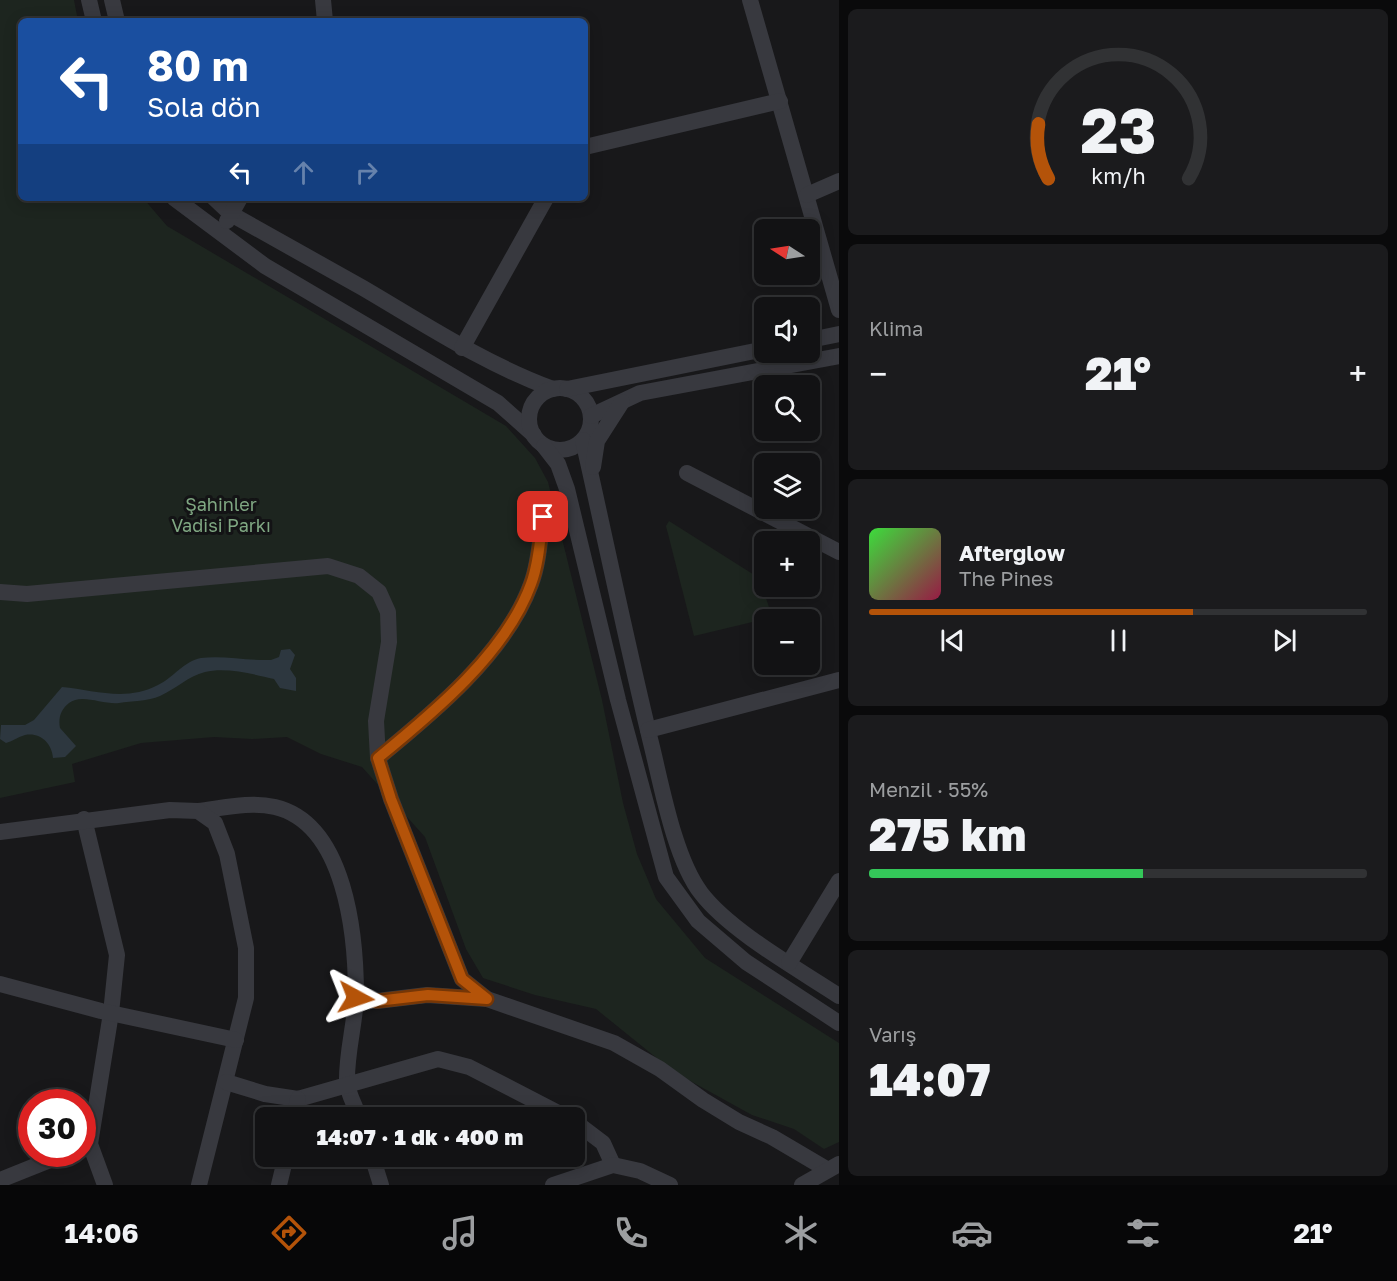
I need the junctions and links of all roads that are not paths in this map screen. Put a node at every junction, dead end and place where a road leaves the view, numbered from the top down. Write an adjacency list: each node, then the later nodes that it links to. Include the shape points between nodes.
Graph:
1 (89, 0): 4 (street)
2 (112, 0): 5 (street)
3 (750, 0): 6 (street)
4 (93, 18)
5 (116, 18)
6 (780, 101): 7 (street); 9 (street)
7 (588, 146)
8 (839, 182): 9 (street)
9 (807, 195): 16 (street)
10 (178, 201): 15 (street)
11 (217, 201): 14 (street)
12 (238, 201): 14 (street)
13 (544, 201): 19 (street)
14 (231, 214): 15 (street); 19 (street)
15 (220, 232): 25 (street, via 265,266 498,403)
16 (839, 310)
17 (839, 334): 18 (street)
18 (820, 338)
19 (462, 348): 22 (street, via 516,375)
20 (754, 351): 22 (street)
21 (839, 356): 23 (street, via 640,393)
22 (560, 389): 24 (street, via 583,399); 25 (street, via 541,394 534,403 530,413)
23 (622, 402): 24 (street); 28 (street, via 597,441)
24 (591, 417): 26 (street)
25 (539, 440): 26 (street, via 558,450 573,448); 45 (street, via 558,464 567,489 620,711 666,877 698,921 746,962)
26 (583, 440): 28 (street)
27 (687, 473): 30 (street)
28 (591, 476): 33 (street)
29 (543, 517): 34 (street, via 531,583 519,611 463,681)
30 (839, 552)
31 (0, 592): 34 (street, via 27,594 328,566 359,576 379,592 388,612 389,642 376,721)
32 (839, 680): 33 (street)
33 (648, 730): 39 (street, via 681,852 700,892 729,920)
34 (378, 758): 43 (street, via 462,979)
35 (198, 811): 36 (street); 42 (street, via 239,805 275,807 300,817 324,841 342,884 354,941); 46 (street, via 215,823 227,854 246,948 246,998)
36 (84, 819): 37 (street); 44 (street, via 117,955)
37 (0, 832)
38 (839, 880): 39 (street)
39 (789, 963): 41 (street)
40 (0, 984): 44 (street)
41 (839, 996)
42 (356, 998): 43 (street, via 377,1001 428,995); 48 (street)
43 (487, 999): 60 (street, via 614,1043 739,1122)
44 (111, 1013): 46 (street); 49 (street)
45 (839, 1023)
46 (236, 1040): 47 (street)
47 (226, 1082): 50 (street); 63 (street)
48 (347, 1085): 50 (street); 52 (street); 53 (street, via 438,1059 469,1067)
49 (96, 1092)
50 (298, 1099): 51 (street)
51 (296, 1107)
52 (355, 1107)
53 (547, 1107)
54 (585, 1129): 55 (street, via 603,1143)
55 (613, 1165): 66 (street); 67 (street, via 640,1171)
56 (96, 1166): 62 (street)
57 (33, 1167): 61 (street)
58 (283, 1167): 64 (street)
59 (375, 1167): 65 (street)
60 (833, 1167): 68 (street)
61 (0, 1180)
62 (105, 1185)
63 (199, 1185)
64 (279, 1185)
65 (381, 1185)
66 (553, 1185)
67 (670, 1185)
68 (802, 1185)

